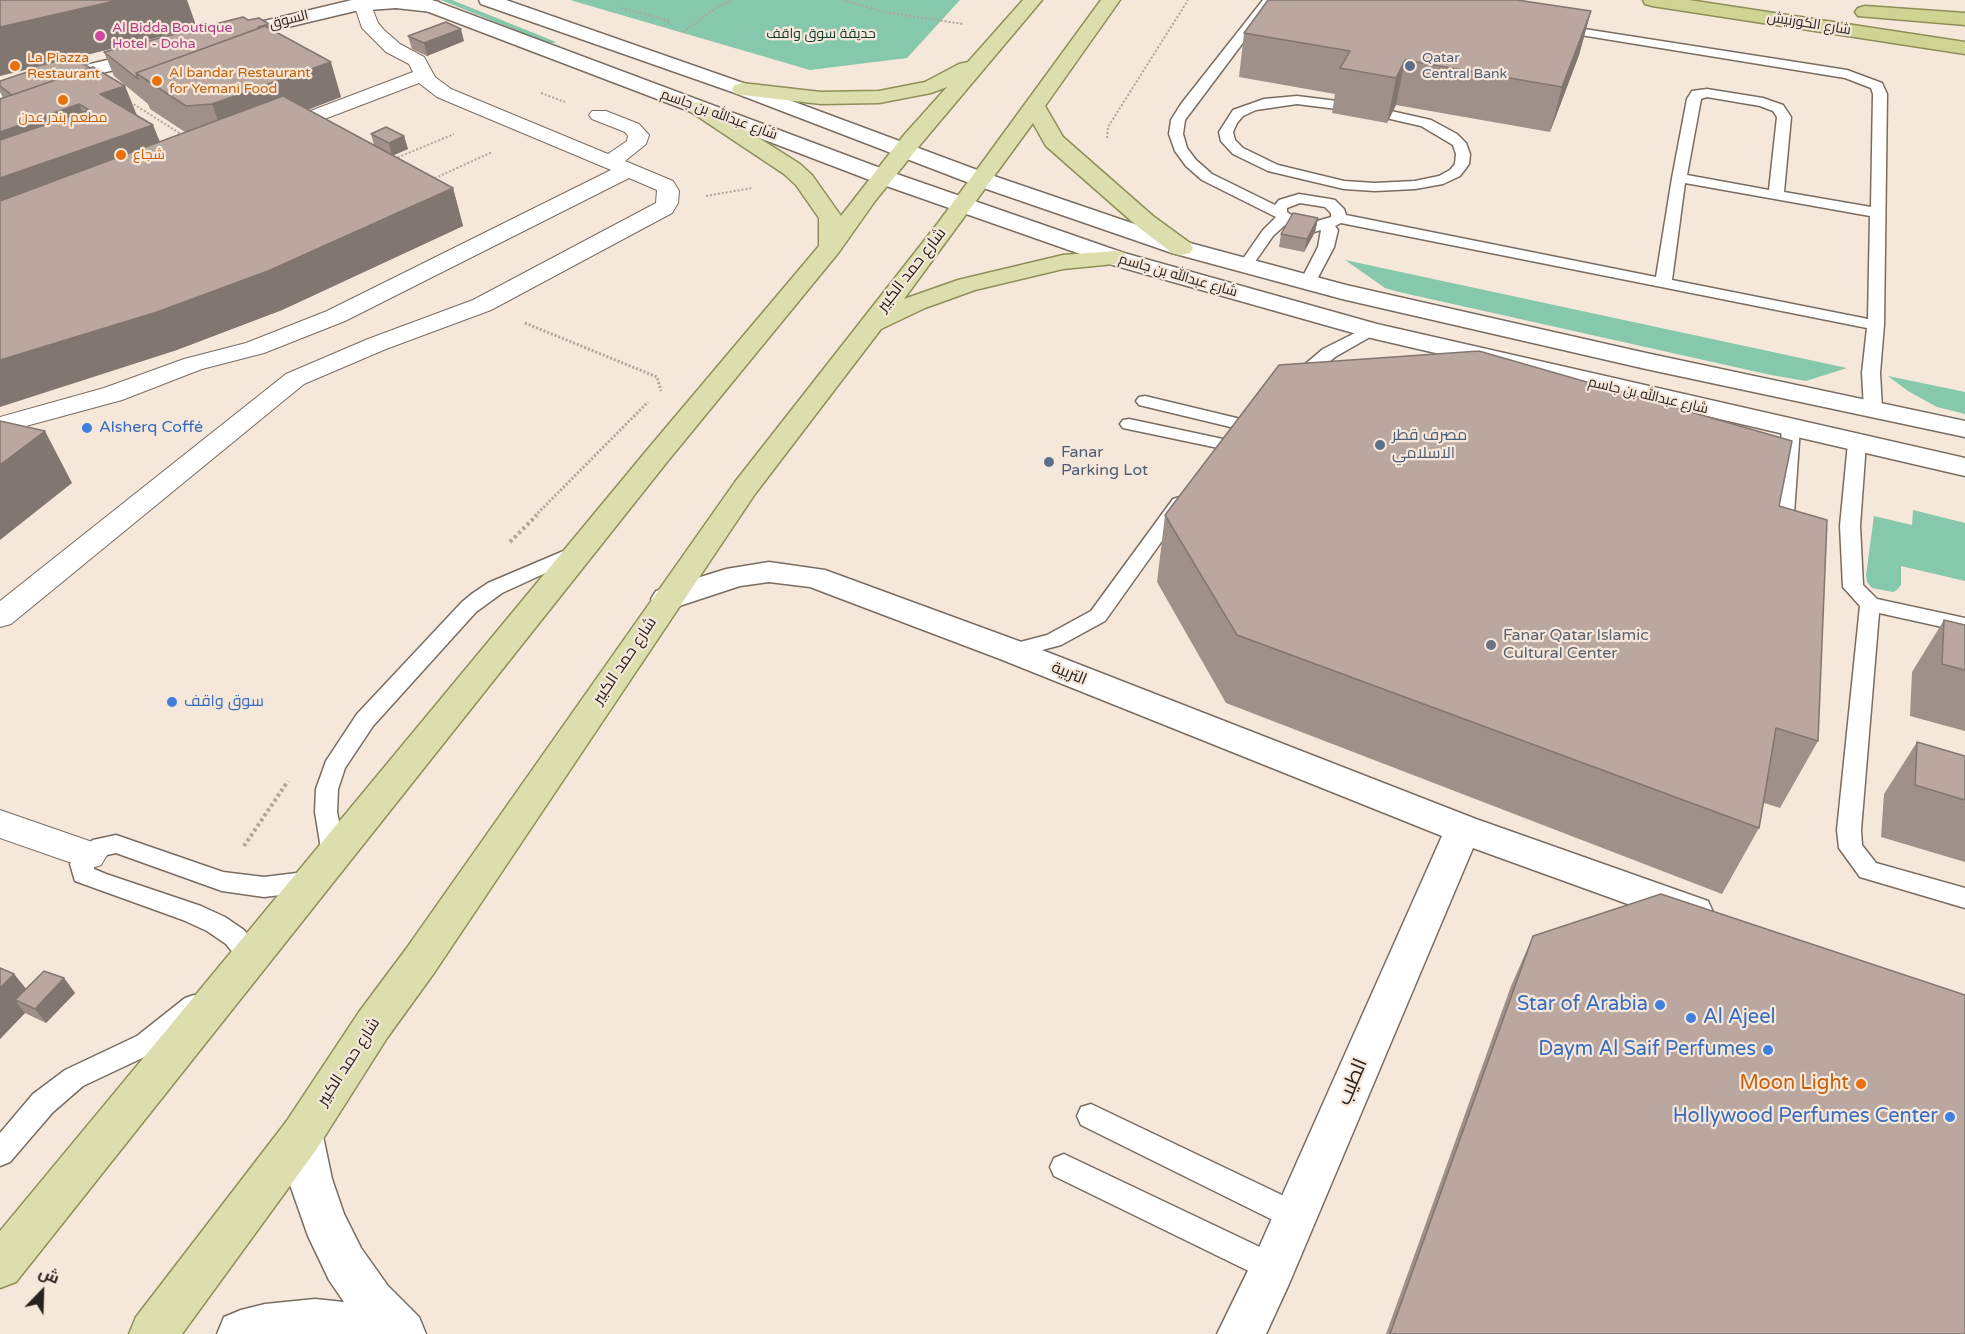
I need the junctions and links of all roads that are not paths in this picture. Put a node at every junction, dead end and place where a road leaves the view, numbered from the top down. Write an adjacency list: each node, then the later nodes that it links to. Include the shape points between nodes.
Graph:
1 (488, 0): 19 (street, شارع عبدالله بن جاسم)
2 (1033, 0): 16 (main road)
3 (1111, 0): 23 (main road, شارع حمد الكبير)
4 (1269, 0): 39 (lane, via 1186,107 1176,134 1180,148 1207,177)
5 (1652, 0): 14 (highway, شارع الكورنيش)
6 (1894, 0): 10 (highway)
7 (424, 3): 8 (street, السوق); 24 (street, شارع عبدالله بن جاسم)
8 (347, 4): 13 (street, السوق); 18 (street, via 401,46 417,61)
9 (1842, 8): 11 (highway)
10 (1965, 10)
11 (1965, 19)
12 (1546, 26): 38 (lane, via 1847,74 1877,86)
13 (212, 40)
14 (1965, 48)
15 (168, 51): 17 (street)
16 (983, 58): 19 (main road, via 932,87 879,97 821,99); 28 (main road)
17 (101, 67): 20 (street); 21 (street, via 117,85)
18 (423, 75): 27 (street); 29 (street, via 444,93)
19 (742, 89): 28 (street, شارع عبدالله بن جاسم)
20 (0, 92)
21 (117, 93)
22 (1337, 105): 30 (lane, via 1297,100 1264,103 1238,113 1226,132 1228,141 1254,161)
23 (1035, 107): 33 (main road, شارع حمد الكبير); 42 (main road, via 1054,141)
24 (698, 108): 31 (street, شارع عبدالله بن جاسم); 41 (main road, via 804,180 831,218)
25 (599, 115): 29 (street, via 632,128 639,135)
26 (1391, 115): 34 (lane, via 1426,123 1452,137 1462,149 1462,164 1443,180 1429,183)
27 (254, 139)
28 (904, 151): 31 (main road); 33 (street, شارع عبدالله بن جاسم)
29 (619, 166): 50 (street, via 336,316); 51 (street, via 666,186 669,197 664,208 482,306 376,344)
30 (1305, 176): 34 (lane); 36 (lane)
31 (883, 177): 37 (street, شارع عبدالله بن جاسم); 41 (main road)
32 (1679, 178): 35 (lane); 35 (lane, via 1697,94 1763,102 1778,108 1784,117); 46 (lane)
33 (980, 179): 37 (main road, شارع حمد الكبير); 42 (street, شارع عبدالله بن جاسم)
34 (1344, 185): 40 (lane)
35 (1776, 195): 38 (lane)
36 (1290, 200): 39 (lane, via 1280,208); 40 (lane, via 1310,198 1330,203)
37 (961, 204): 43 (street, شارع عبدالله بن جاسم); 47 (main road, شارع حمد الكبير)
38 (1878, 213): 48 (lane)
39 (1282, 216): 40 (lane, via 1303,226); 44 (lane)
40 (1333, 217): 45 (lane, via 1326,247); 46 (lane)
41 (831, 246): 65 (main road)
42 (1181, 248): 44 (street, شارع عبدالله بن جاسم)
43 (1115, 258): 47 (main road, via 1063,262 967,285); 49 (street, شارع عبدالله بن جاسم)
44 (1245, 266): 45 (street, شارع عبدالله بن جاسم)
45 (1307, 284): 54 (street, شارع عبدالله بن جاسم, via 1646,362)
46 (1663, 284): 48 (lane)
47 (868, 326): 66 (main road, شارع حمد الكبير)
48 (1876, 326): 54 (lane, via 1871,373)
49 (1371, 330): 52 (lane, via 1329,353); 57 (street, شارع عبدالله بن جاسم)
50 (255, 348): 51 (street); 56 (street)
51 (295, 379): 68 (street)
52 (1279, 395)
53 (1145, 401): 60 (lane, via 1248,421)
54 (1873, 409): 58 (street, شارع عبدالله بن جاسم)
55 (1129, 424): 60 (lane)
56 (0, 425)
57 (1791, 429): 59 (street, شارع عبدالله بن جاسم); 64 (lane, via 1785,514)
58 (1965, 429)
59 (1857, 443): 62 (street, شارع عبدالله بن جاسم); 67 (lane, via 1850,526 1853,587)
60 (1223, 444): 61 (lane)
61 (1209, 463)
62 (1965, 467)
63 (1188, 492): 70 (lane, via 1098,616 1054,640)
64 (1774, 547)
65 (581, 550): 74 (main road); 74 (lane, via 480,598 365,720 334,767 327,789 326,812)
66 (667, 599): 70 (street, التربية, via 737,576 769,572 814,576); 80 (main road, شارع حمد الكبير, via 373,1025)
67 (1870, 603): 69 (lane); 76 (lane, via 1849,830 1851,848 1868,870)
68 (0, 617)
69 (1965, 625)
70 (1012, 651): 72 (street, التربية)
71 (0, 824): 73 (street)
72 (1463, 829): 77 (street, التربية); 83 (street, الطيب)
73 (89, 855): 75 (lane, via 116,844 242,885); 78 (lane, via 82,864 82,874 216,924 235,937)
74 (334, 855): 75 (main road)
75 (312, 882): 78 (main road)
76 (1965, 898)
77 (1722, 923)
78 (246, 963): 81 (lane, via 146,1044 74,1078 43,1103); 84 (main road)
79 (1091, 1116): 83 (lane)
80 (301, 1136): 86 (main road, شارع حمد الكبير); 89 (street, via 313,1190 345,1264 372,1302)
81 (0, 1153)
82 (1064, 1167): 85 (lane)
83 (1295, 1216): 85 (street, الطيب)
84 (0, 1266)
85 (1273, 1268): 90 (street, الطيب)
86 (153, 1334)
87 (241, 1334): 88 (street, via 315,1323)
88 (389, 1334)
89 (402, 1334)
90 (1241, 1334)

